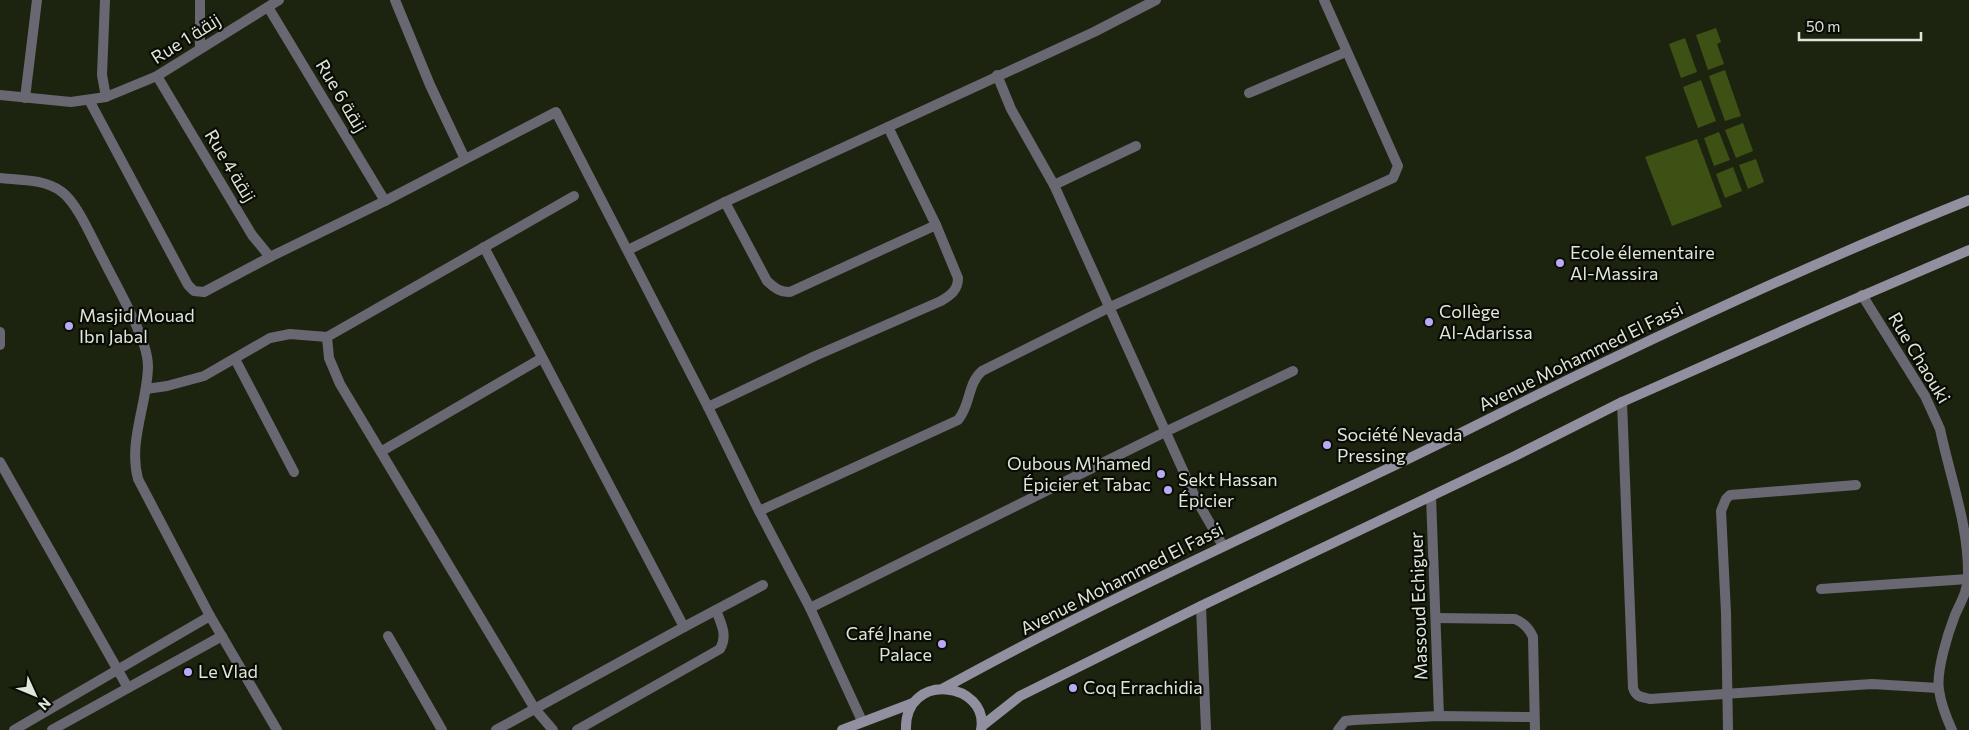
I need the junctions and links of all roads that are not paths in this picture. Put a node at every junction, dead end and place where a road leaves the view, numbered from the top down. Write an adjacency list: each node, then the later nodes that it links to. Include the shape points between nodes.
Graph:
1 (37, 0): 16 (street)
2 (105, 0): 15 (street, via 102,75)
3 (200, 0): 9 (street)
4 (279, 0): 8 (street, Rue 1 زنقة)
5 (395, 0): 20 (street)
6 (1156, 0): 11 (street)
7 (1324, 0): 10 (street)
8 (268, 7): 9 (street, Rue 1 زنقة); 25 (street, Rue 6 زنقة)
9 (200, 48): 12 (street, Rue 1 زنقة)
10 (1346, 52): 13 (street); 33 (street, via 1398,166 1394,178)
11 (997, 75): 18 (street); 22 (street, via 1011,108)
12 (157, 76): 15 (street, Rue 1 زنقة); 31 (street, Rue 4 زنقة, via 252,235)
13 (1249, 93)
14 (0, 95): 16 (street, Rue 1 زنقة)
15 (106, 97): 17 (street, Rue 1 زنقة)
16 (25, 98): 17 (street, Rue 1 زنقة, via 71,102)
17 (89, 100): 31 (street, via 194,291 204,292)
18 (888, 126): 26 (street); 27 (street)
19 (1136, 146): 22 (street)
20 (465, 159): 25 (street); 29 (street, via 556,112)
21 (0, 178): 40 (street, via 54,186 64,193 77,211 145,346 148,366)
22 (1054, 185): 33 (street)
23 (574, 196): 28 (street)
24 (1969, 200): 51 (main road, Avenue Mohammed El Fassi, via 1728,304)
25 (385, 201): 31 (street)
26 (725, 202): 27 (street, via 767,281 784,292); 29 (street)
27 (936, 225): 42 (street, via 958,278 958,286 952,294)
28 (484, 247): 35 (street); 37 (street)
29 (628, 250): 42 (street)
30 (1969, 250): 32 (main road)
31 (270, 257)
32 (1862, 295): 41 (main road); 50 (street, Rue Chaouki, via 1935,416)
33 (1108, 308): 43 (street); 49 (street, via 982,371 974,378 958,420)
34 (0, 332): 36 (street)
35 (327, 336): 38 (street, via 290,334 270,338); 44 (street, via 329,358 340,384)
36 (0, 345)
37 (542, 358): 44 (street); 60 (street)
38 (235, 359): 40 (street, via 204,376); 46 (street)
39 (1294, 371): 43 (street)
40 (146, 389): 58 (street, via 135,453 138,479)
41 (1622, 402): 48 (main road); 67 (street, via 1635,694 1650,699)
42 (708, 407): 49 (street)
43 (1165, 432): 51 (street, via 1196,499); 56 (street)
44 (382, 451): 69 (street)
45 (0, 462): 63 (street)
46 (294, 472)
47 (1856, 485): 67 (street, via 1730,495 1726,498 1721,512)
48 (1432, 496): 55 (main road); 59 (street, Massoud Echiguer)
49 (759, 511): 56 (street)
50 (1965, 515): 52 (street, Rue Chaouki)
51 (1223, 546): 65 (main road, Avenue Mohammed El Fassi)
52 (1968, 579): 54 (street); 66 (street, Rue Chaouki, via 1948,634)
53 (763, 585): 57 (street)
54 (1821, 589)
55 (1201, 606): 73 (main road, via 1020,696); 83 (street)
56 (810, 608): 72 (street)
57 (716, 610): 60 (street); 80 (street, via 725,635 720,649)
58 (210, 616): 61 (street); 63 (street)
59 (1436, 618): 70 (street, Massoud Echiguer); 71 (street, via 1515,619 1523,622 1532,637)
60 (684, 627): 69 (street)
61 (222, 636): 64 (street); 76 (street)
62 (388, 636): 77 (street)
63 (118, 671): 64 (street); 74 (street)
64 (128, 688): 75 (street)
65 (944, 688): 68 (main road, Avenue Mohammed El Fassi, via 927,692); 73 (main road, via 959,691 971,699 979,712)
66 (1938, 688): 67 (street, via 1872,684); 87 (street, Rue Chaouki)
67 (1728, 694): 86 (street)
68 (914, 704): 72 (main road, Avenue Mohammed El Fassi); 82 (main road, via 907,715)
69 (535, 709): 78 (street); 79 (street)
70 (1438, 716): 71 (street); 84 (street, via 1345,721)
71 (1534, 717): 85 (street)
72 (862, 721): 81 (main road, Avenue Mohammed El Fassi)
73 (982, 728)
74 (14, 730)
75 (52, 730)
76 (276, 730)
77 (442, 730)
78 (496, 730)
79 (553, 730)
80 (577, 730)
81 (842, 730)
82 (906, 730)
83 (1206, 730)
84 (1338, 730)
85 (1535, 730)
86 (1728, 730)
87 (1952, 730)

